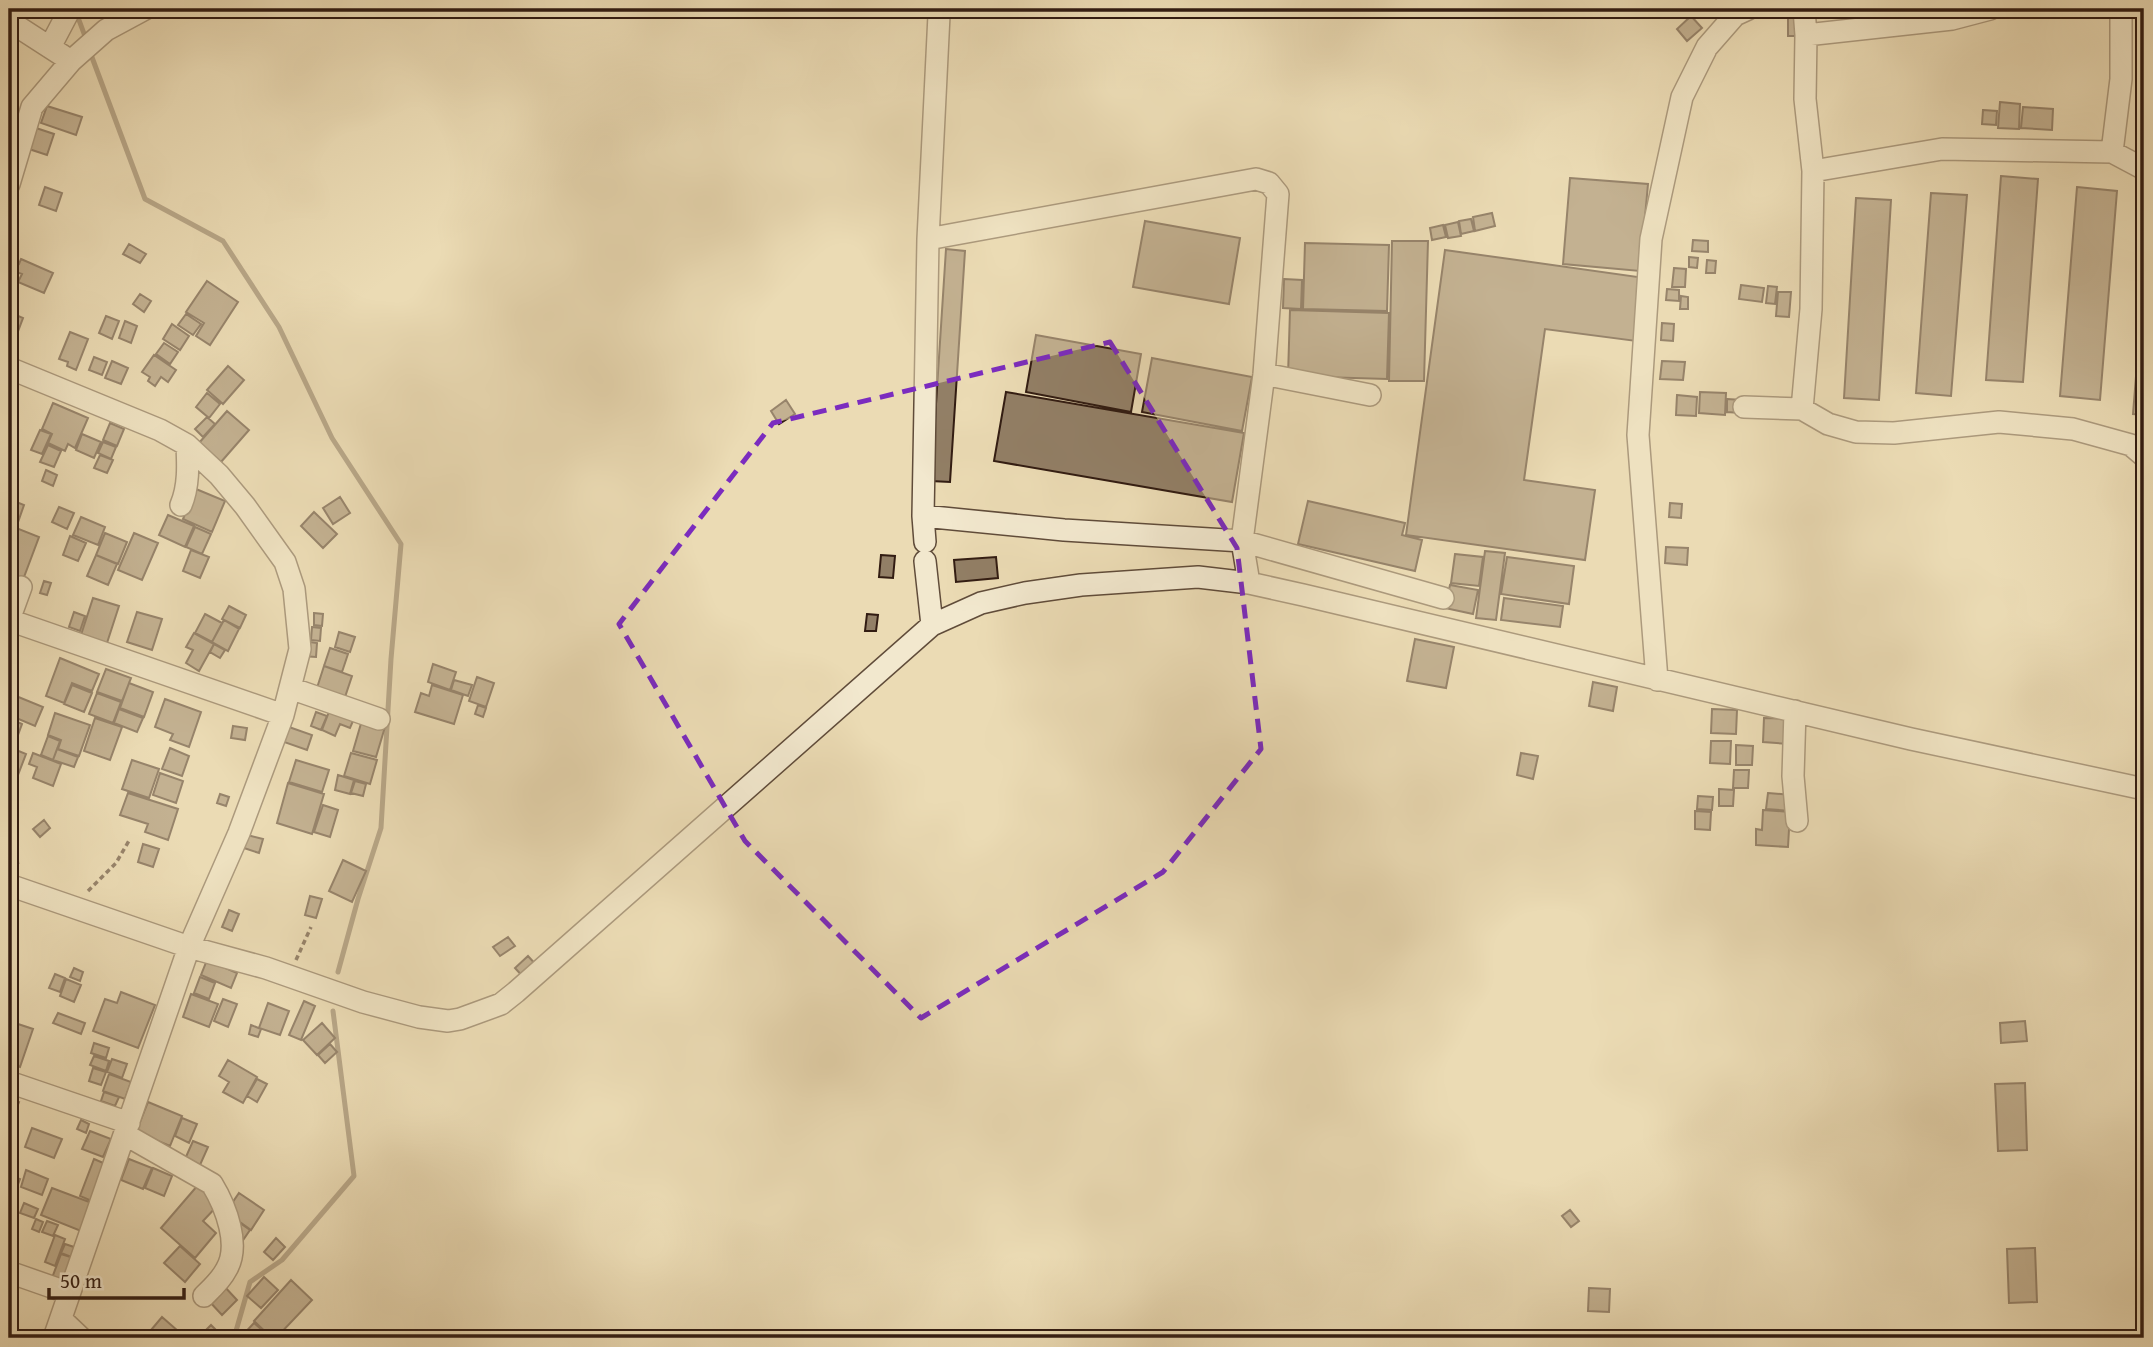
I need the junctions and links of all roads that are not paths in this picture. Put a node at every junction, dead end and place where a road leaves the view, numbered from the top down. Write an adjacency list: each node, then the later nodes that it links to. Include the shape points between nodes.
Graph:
1 (70, 9): 10 (street)
2 (145, 9): 11 (street, via 106,30)
3 (1748, 9): 32 (street, via 1735,15 1707,47 1682,97 1651,239 1638,435)
4 (1804, 9): 9 (street)
5 (1990, 9): 9 (street, via 1952,19)
6 (2119, 9): 12 (street, via 2120,79)
7 (939, 15): 16 (street)
8 (9, 21): 10 (street)
9 (1806, 34): 14 (street, via 1805,99)
10 (50, 47): 11 (street)
11 (71, 61): 15 (street, via 32,107)
12 (2112, 152): 13 (street); 14 (street, via 1942,149)
13 (2144, 169)
14 (1813, 171): 21 (street, via 1811,309)
15 (9, 184)
16 (928, 239): 18 (street, via 1256,179 1269,183 1278,194); 25 (street)
17 (9, 368): 22 (street)
18 (1264, 374): 19 (street); 26 (street)
19 (1370, 395)
20 (1744, 407): 21 (street)
21 (1802, 409): 23 (street, via 1828,424 1856,432 1894,433 1999,422 2073,429 2131,445)
22 (187, 445): 24 (street, via 188,474); 33 (street, via 245,506 285,562 294,589 300,649)
23 (2144, 456)
24 (181, 505)
25 (923, 516): 26 (street); 31 (street)
26 (1242, 541): 27 (street); 29 (street)
27 (1249, 583): 31 (street, via 1198,577 1081,585 981,603); 32 (street)
28 (21, 587): 30 (street)
29 (1443, 598)
30 (9, 620): 35 (street, via 122,667)
31 (932, 625): 40 (street, via 501,1004 460,1019 419,1017)
32 (1657, 680): 34 (street)
33 (290, 688): 35 (street); 36 (street)
34 (1795, 711): 37 (street); 38 (street)
35 (283, 715): 40 (street, via 239,833)
36 (379, 719)
37 (2144, 789)
38 (1797, 821)
39 (15, 887): 40 (street)
40 (189, 947): 42 (street)
41 (9, 1082): 42 (street)
42 (128, 1129): 44 (street); 45 (street, via 212,1184 219,1195 233,1251 228,1268)
43 (9, 1272): 44 (street)
44 (69, 1293): 46 (street)
45 (204, 1296)
46 (58, 1329): 47 (street)
47 (81, 1338)

